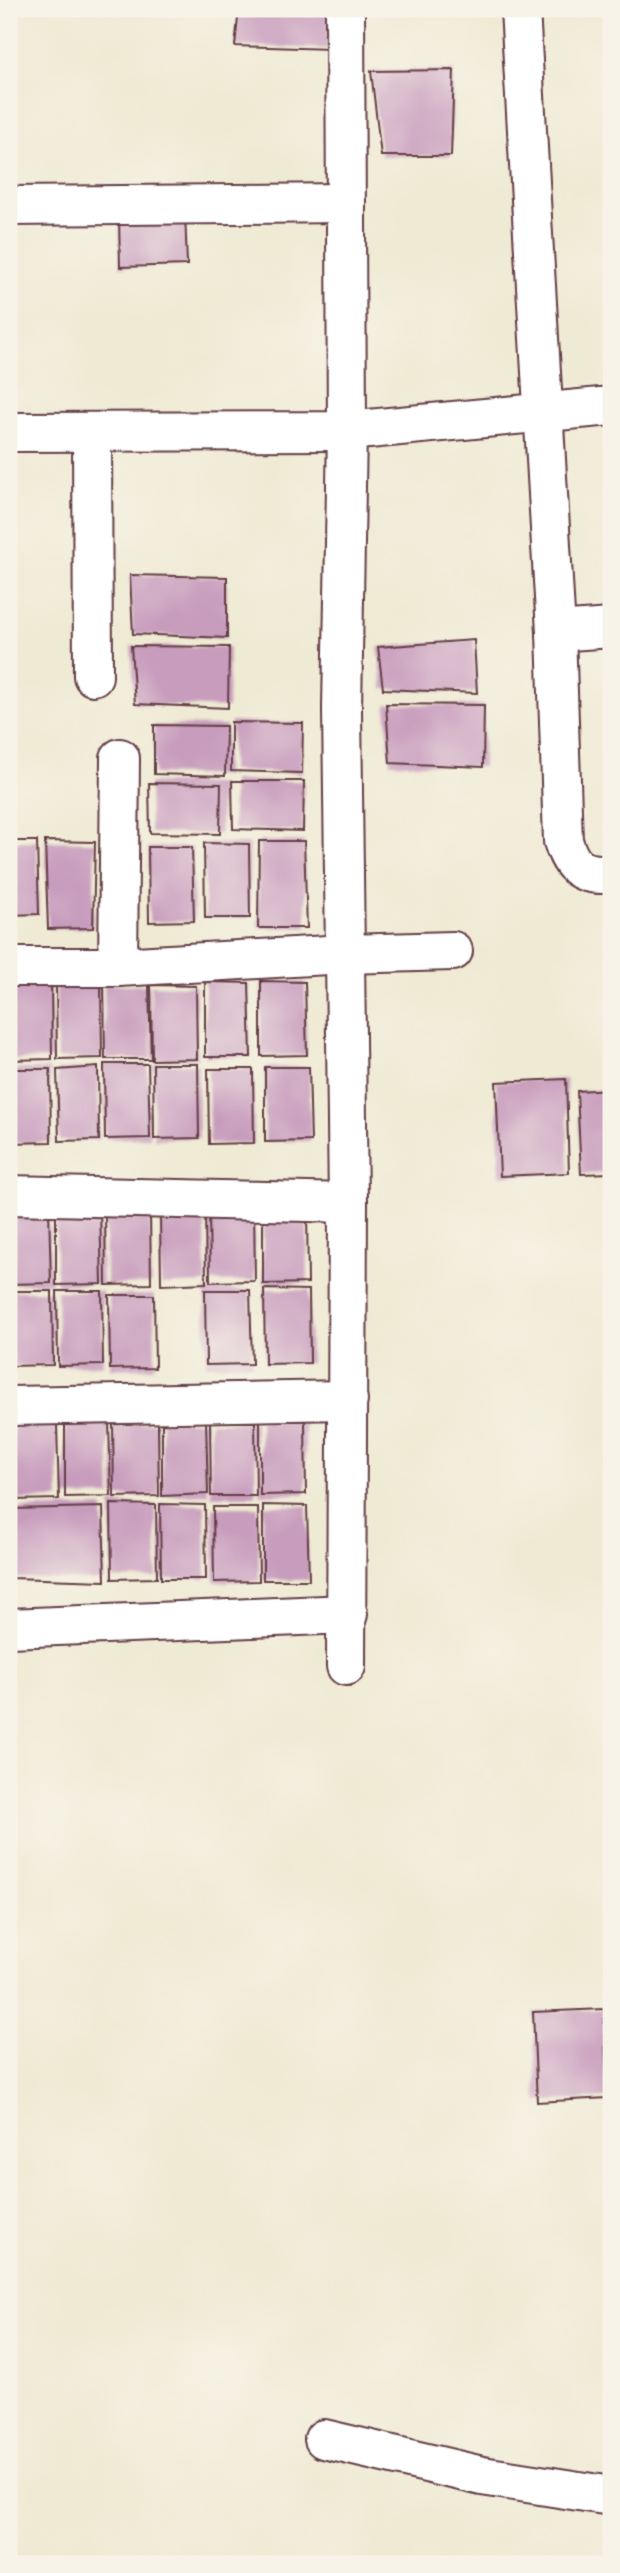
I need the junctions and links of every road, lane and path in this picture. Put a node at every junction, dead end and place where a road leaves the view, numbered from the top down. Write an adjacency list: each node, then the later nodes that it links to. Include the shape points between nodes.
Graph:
1 (345, 9): 3 (street)
2 (520, 9): 6 (street)
3 (346, 203): 4 (street); 8 (street)
4 (9, 206)
5 (611, 406): 6 (street)
6 (544, 413): 8 (street); 11 (street)
7 (9, 432): 9 (street)
8 (347, 432): 9 (street); 16 (street, via 342,709)
9 (92, 433): 12 (street)
10 (611, 628): 11 (street)
11 (556, 632): 14 (street, via 563,841 579,870)
12 (93, 676)
13 (120, 758): 18 (street)
14 (611, 874)
15 (453, 951): 16 (street)
16 (345, 954): 18 (street); 20 (street)
17 (9, 967): 18 (street)
18 (118, 967)
19 (9, 1195): 20 (street)
20 (348, 1203): 21 (street)
21 (348, 1400): 22 (street); 23 (street)
22 (9, 1406)
23 (348, 1614): 24 (street); 25 (street)
24 (9, 1628)
25 (346, 1666)
26 (324, 2439): 27 (street, via 482,2476)
27 (611, 2496)

